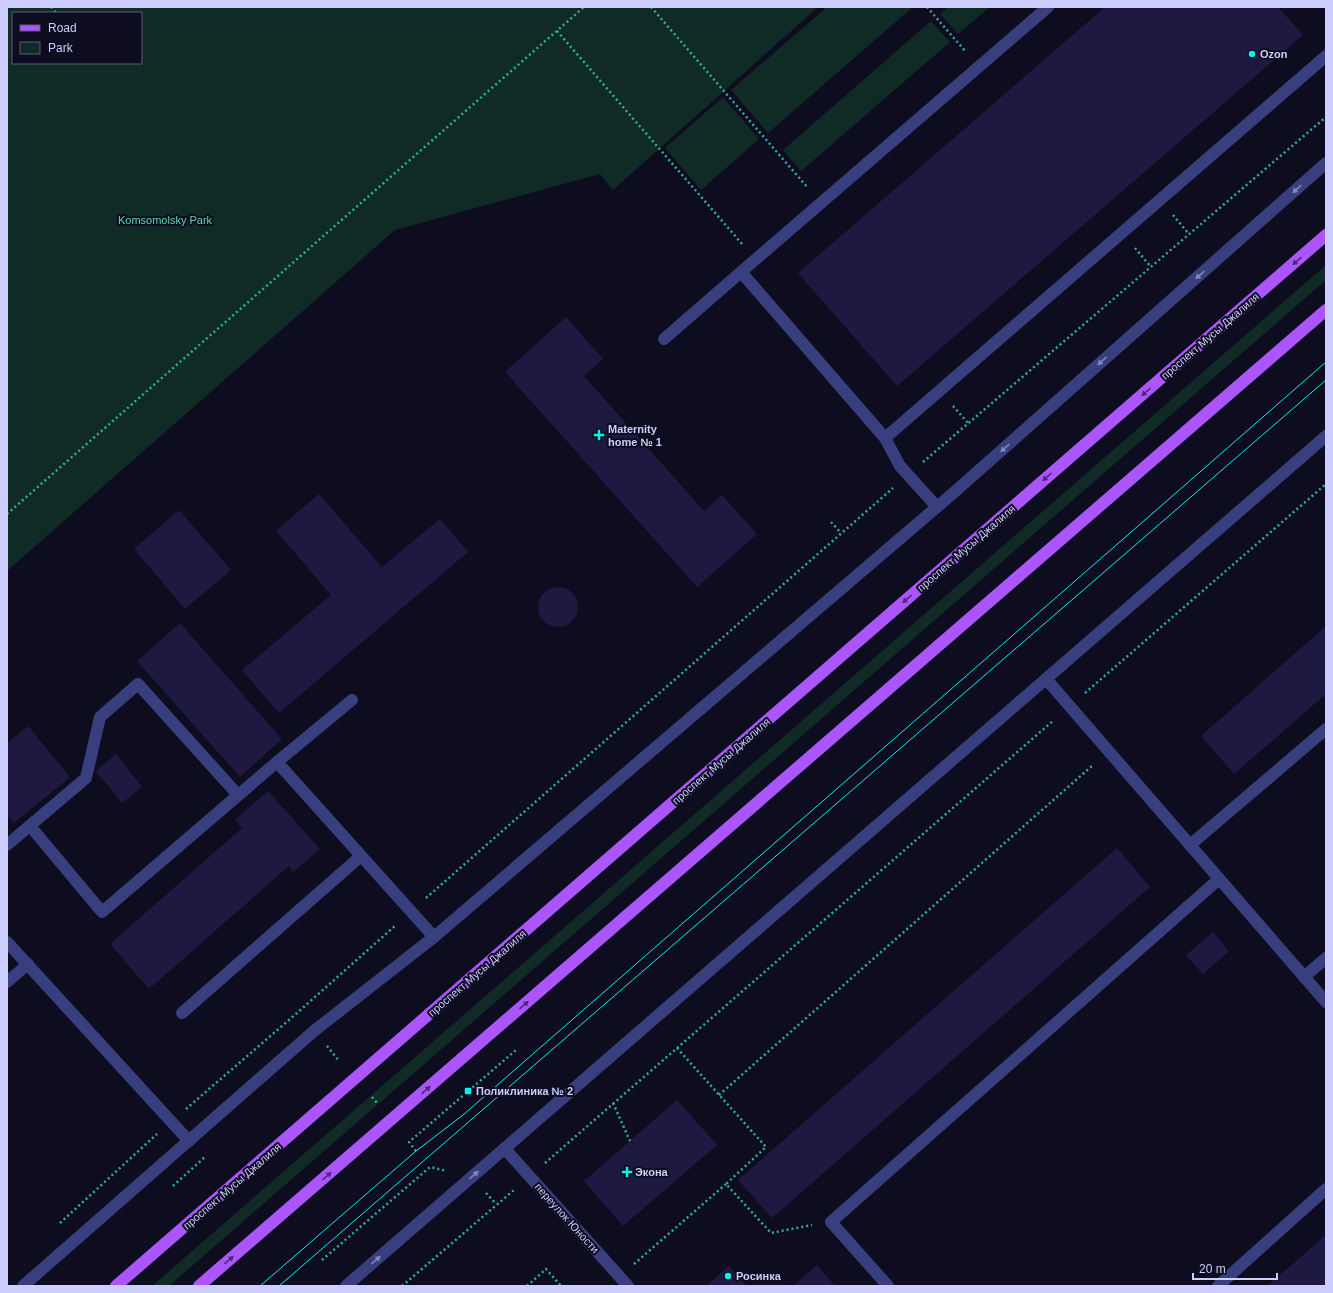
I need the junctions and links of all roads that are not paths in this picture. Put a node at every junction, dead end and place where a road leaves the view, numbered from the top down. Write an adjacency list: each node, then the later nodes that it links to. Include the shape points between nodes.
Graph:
1 (1048, 7): 5 (street)
2 (1326, 56): 9 (street)
3 (1326, 163): 10 (street, one-way to 10)
4 (1326, 235): 33 (main road, проспект Мусы Джалиля, one-way to 33)
5 (741, 272): 7 (street); 9 (street)
6 (1326, 310): 34 (main road, one-way to 6)
7 (664, 339)
8 (1326, 436): 11 (street)
9 (884, 438): 10 (street, via 900,466)
10 (937, 508): 21 (street)
11 (1047, 680): 17 (street); 30 (street)
12 (352, 700): 14 (street)
13 (1326, 729): 17 (street)
14 (277, 762): 15 (street); 19 (street)
15 (238, 795): 16 (street, via 102,912); 16 (street, via 138,684 100,717 86,778)
16 (30, 826): 18 (street)
17 (1190, 845): 20 (street)
18 (7, 846)
19 (361, 856): 21 (street); 28 (street)
20 (1219, 879): 25 (street); 37 (street, via 830,1222)
21 (434, 937): 29 (street, via 314,1031)
22 (7, 942): 24 (street)
23 (1326, 958): 25 (street)
24 (28, 964): 26 (street); 29 (street)
25 (1304, 977): 27 (street)
26 (7, 982)
27 (1326, 1002)
28 (182, 1013)
29 (189, 1141): 32 (street)
30 (505, 1149): 35 (street, one-way to 30); 36 (street, переулок Юности)
31 (1326, 1189): 38 (street)
32 (23, 1286)
33 (116, 1286)
34 (199, 1286)
35 (346, 1286)
36 (628, 1286)
37 (888, 1286)
38 (1218, 1286)

